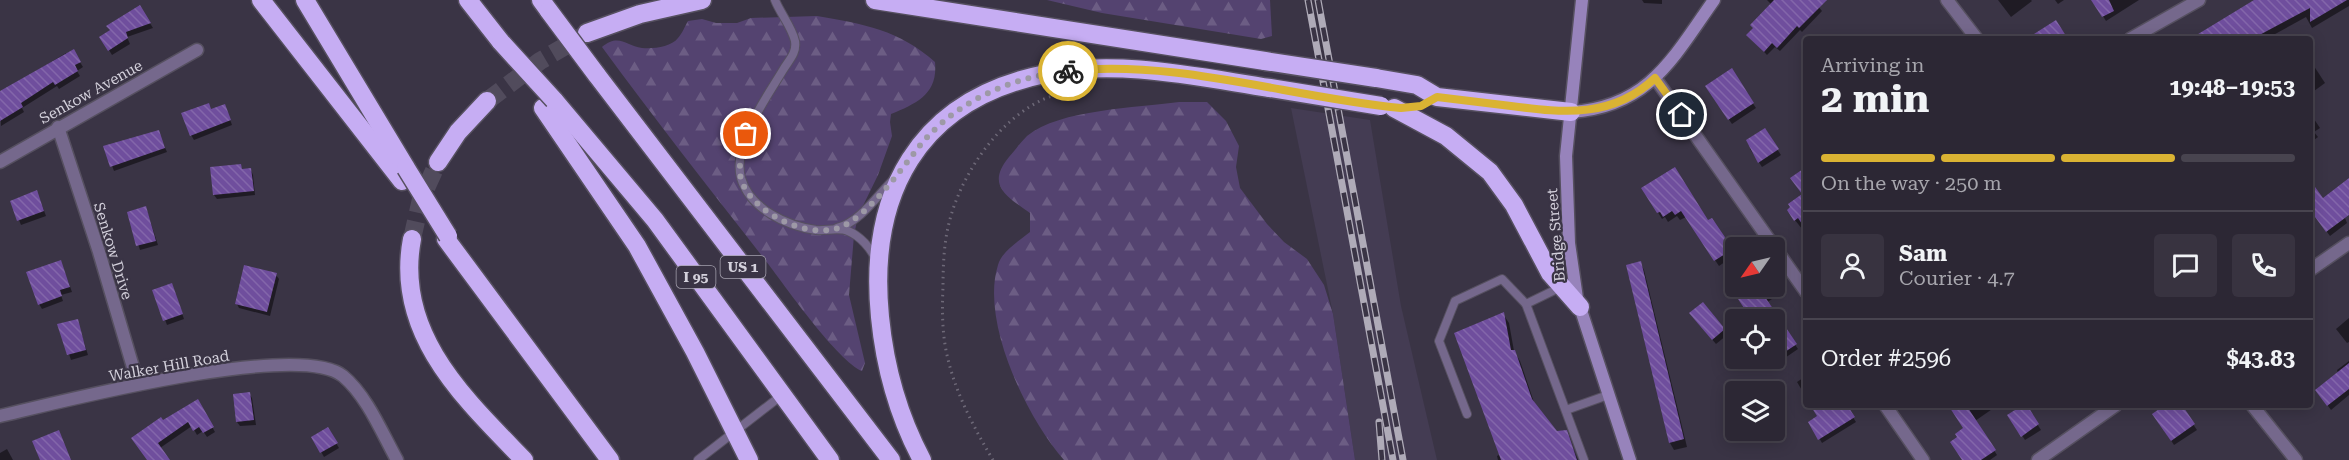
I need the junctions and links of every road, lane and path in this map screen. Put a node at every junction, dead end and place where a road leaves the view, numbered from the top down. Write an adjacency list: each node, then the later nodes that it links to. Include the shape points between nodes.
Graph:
1 (261, 0): 27 (highway)
2 (304, 0): 27 (highway)
3 (468, 0): 20 (highway, I 95, bridge)
4 (702, 0): 12 (highway, via 650,11)
5 (775, 0): 28 (lane, via 795,40 794,55 746,134 741,179 757,203 774,217 802,227)
6 (875, 0): 18 (highway, bridge, via 1376,78 1417,86)
7 (1582, 0): 22 (street, Bridge Street)
8 (1714, 0): 16 (street)
9 (1947, 0): 13 (street)
10 (2199, 0): 14 (street)
11 (545, 5): 53 (highway, US 1, bridge)
12 (587, 33)
13 (1975, 36)
14 (2135, 36)
15 (196, 50): 23 (street, Senkow Avenue)
16 (1655, 78): 22 (street, via 1623,101); 34 (street)
17 (1097, 87): 55 (path, via 1042,100 1005,127 969,173 949,223 943,271 945,345 962,400)
18 (1437, 97): 21 (highway, via 1417,108); 22 (highway)
19 (487, 101): 25 (highway, via 458,132)
20 (548, 104): 38 (highway, I 95, via 656,220); 46 (highway, via 637,246)
21 (1388, 107): 26 (highway, bridge, via 1134,70 1044,74 1002,86 970,103 935,129); 33 (highway, via 1446,136 1486,168 1514,205)
22 (1570, 112): 36 (street, Bridge Street, via 1566,156 1569,243)
23 (58, 127): 24 (street, Senkow Avenue); 37 (street, Senkow Drive)
24 (0, 162)
25 (438, 162)
26 (905, 166): 28 (lane, via 861,213); 31 (highway, via 886,211)
27 (404, 175): 49 (highway, bridge)
28 (832, 230): 31 (lane, via 846,230 861,240)
29 (412, 239): 48 (highway, via 412,291 430,348 457,388)
30 (2349, 243): 32 (street)
31 (878, 264): 54 (highway, via 880,323 890,378 898,408)
32 (2313, 268)
33 (1561, 287): 35 (lane); 36 (highway)
34 (1803, 288)
35 (1526, 304): 43 (lane); 44 (lane, via 1502,279 1455,301 1439,341)
36 (1580, 307): 39 (street, Bridge Street)
37 (138, 384): 45 (street, Walker Hill Road); 47 (street, Walker Hill Road, via 279,364 320,367 343,376 367,406)
38 (782, 395): 46 (lane); 52 (highway, I 95)
39 (1608, 395): 43 (lane); 57 (street, Bridge Street)
40 (1887, 408): 58 (street)
41 (2112, 408): 59 (street)
42 (2254, 408): 60 (street)
43 (1566, 410): 56 (lane)
44 (1467, 414)
45 (0, 416)
46 (735, 432): 50 (lane); 51 (highway)
47 (397, 460)
48 (524, 460)
49 (610, 460)
50 (698, 460)
51 (749, 460)
52 (830, 460)
53 (891, 460)
54 (922, 460)
55 (993, 460)
56 (1584, 460)
57 (1630, 460)
58 (1923, 460)
59 (2038, 460)
60 (2296, 460)

